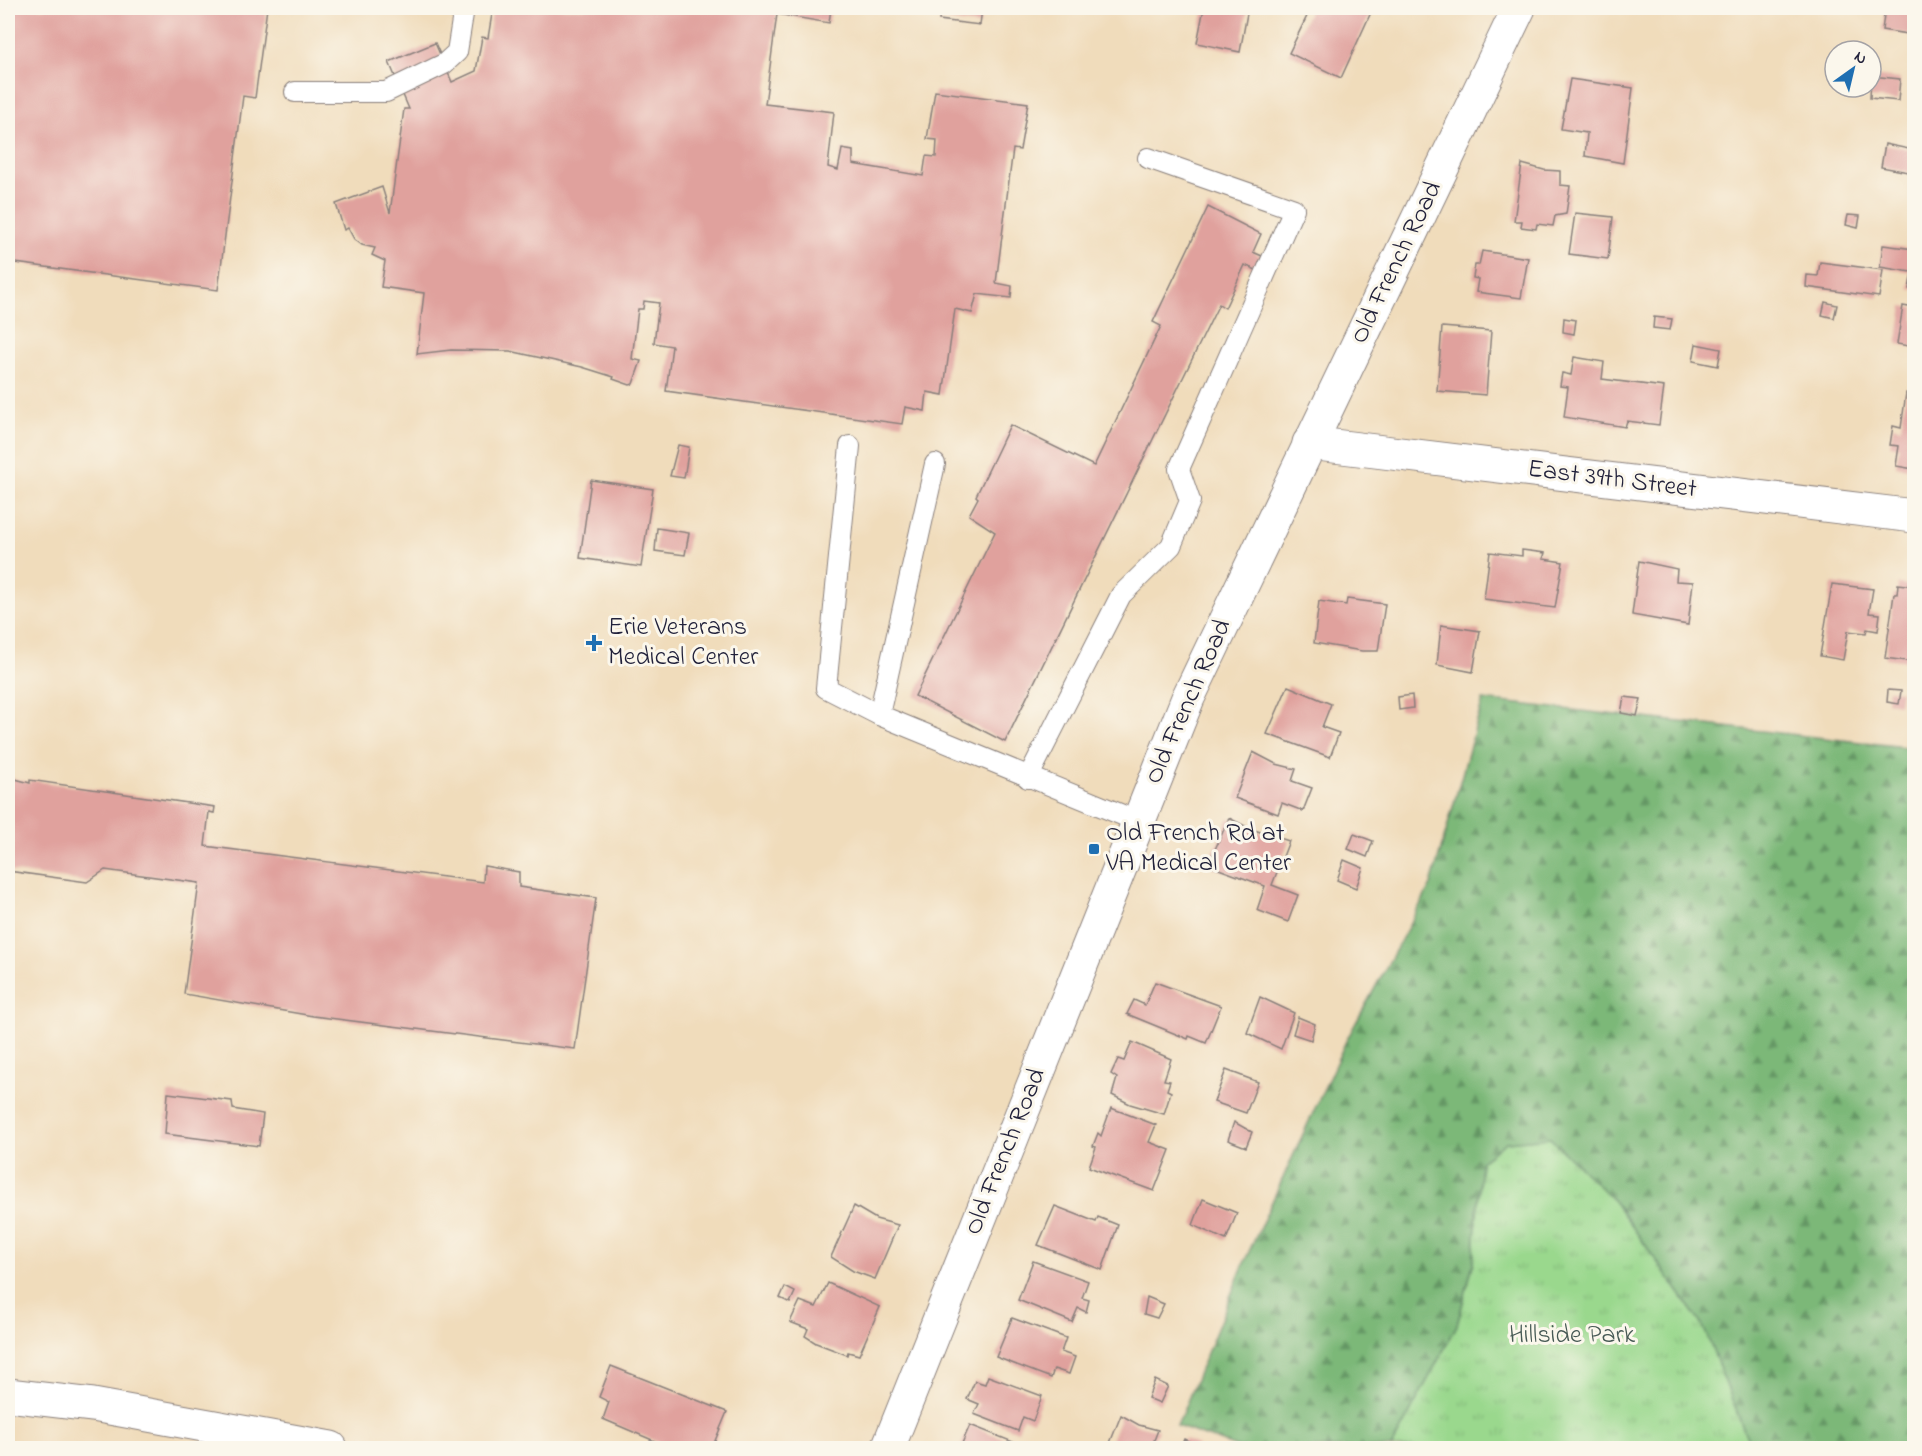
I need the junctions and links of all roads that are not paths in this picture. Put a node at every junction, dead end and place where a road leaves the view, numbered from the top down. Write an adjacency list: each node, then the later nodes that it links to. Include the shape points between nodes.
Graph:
1 (465, 8): 3 (lane, via 457,52 444,64 386,92)
2 (1519, 8): 5 (main road, Old French Road)
3 (295, 92)
4 (1148, 158): 10 (lane, via 1294,209 1179,469 1190,501 1171,546 1120,595)
5 (1309, 443): 8 (main road, East 39th Street); 11 (main road, Old French Road, via 1188,698)
6 (850, 446): 9 (lane, via 826,688)
7 (935, 464): 9 (lane)
8 (1914, 516)
9 (879, 715): 10 (lane)
10 (1028, 778): 11 (lane)
11 (1137, 821): 14 (main road, Old French Road)
12 (8, 1395): 13 (main road, via 104,1407)
13 (331, 1449)
14 (888, 1449)

